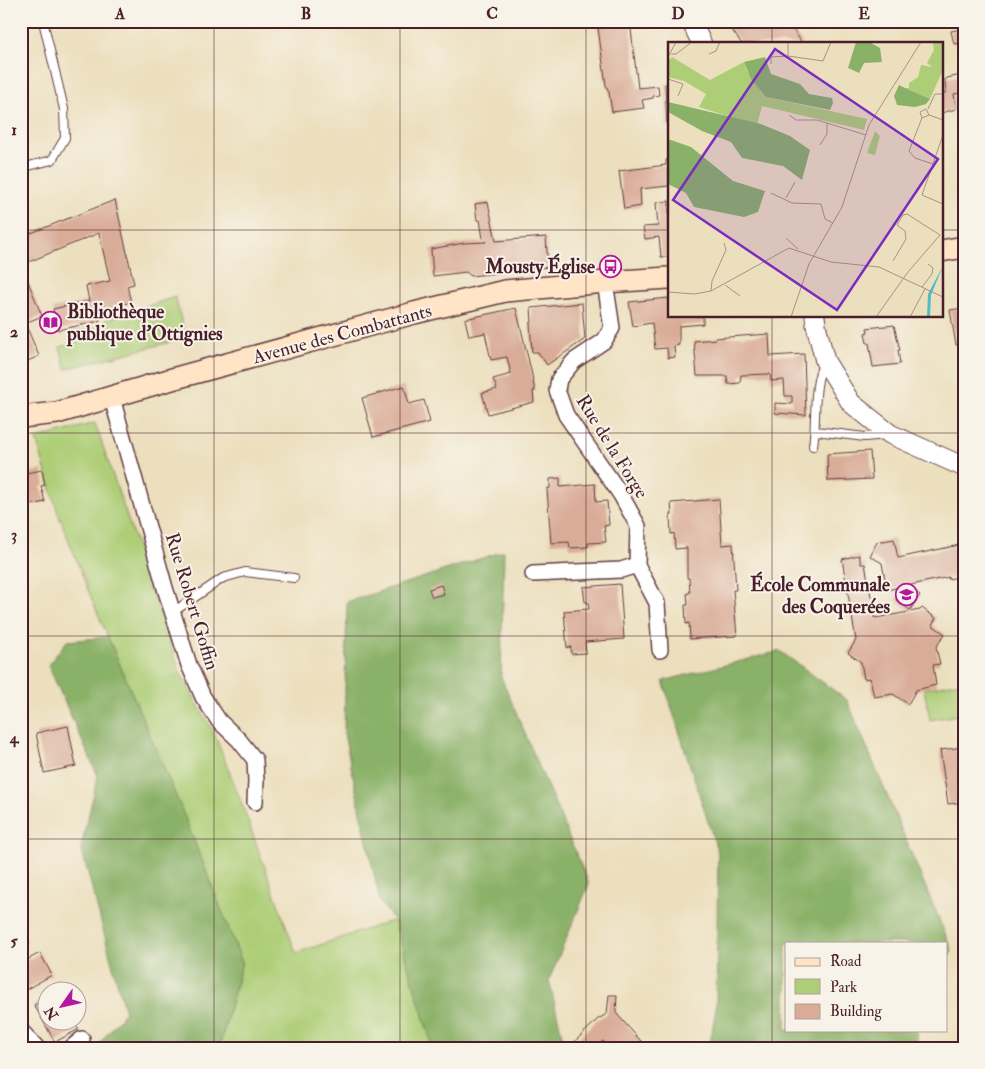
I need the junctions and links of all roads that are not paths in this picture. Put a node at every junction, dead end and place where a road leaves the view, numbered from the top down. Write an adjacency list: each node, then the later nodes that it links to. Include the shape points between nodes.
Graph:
1 (43, 21): 4 (lane, via 64,108 65,138 52,160)
2 (691, 21): 3 (street)
3 (701, 42)
4 (21, 168)
5 (964, 247): 6 (main road)
6 (942, 252)
7 (668, 278): 8 (main road, Avenue des Combattants)
8 (605, 282): 11 (main road, Avenue des Combattants, via 505,292 459,302); 17 (street, Rue de la Forge, via 612,328 604,341 574,361 559,379 557,390 566,415 621,495 638,526)
9 (815, 318): 10 (street)
10 (825, 361): 13 (lane, via 818,376); 14 (street, via 851,403)
11 (112, 398): 12 (main road, Avenue des Combattants, via 57,413); 20 (street, Rue Robert Goffin)
12 (21, 417)
13 (816, 431): 14 (lane, via 865,437); 15 (lane)
14 (890, 434): 16 (street)
15 (814, 446)
16 (964, 467)
17 (637, 565): 18 (street, via 621,570); 21 (street, Rue de la Forge, via 657,603)
18 (532, 574)
19 (294, 578): 20 (lane, via 245,572 223,578)
20 (173, 612): 22 (street, Rue Robert Goffin, via 203,696 219,722 255,760)
21 (660, 650)
22 (255, 802)
23 (21, 1031): 24 (street)
24 (37, 1048)

